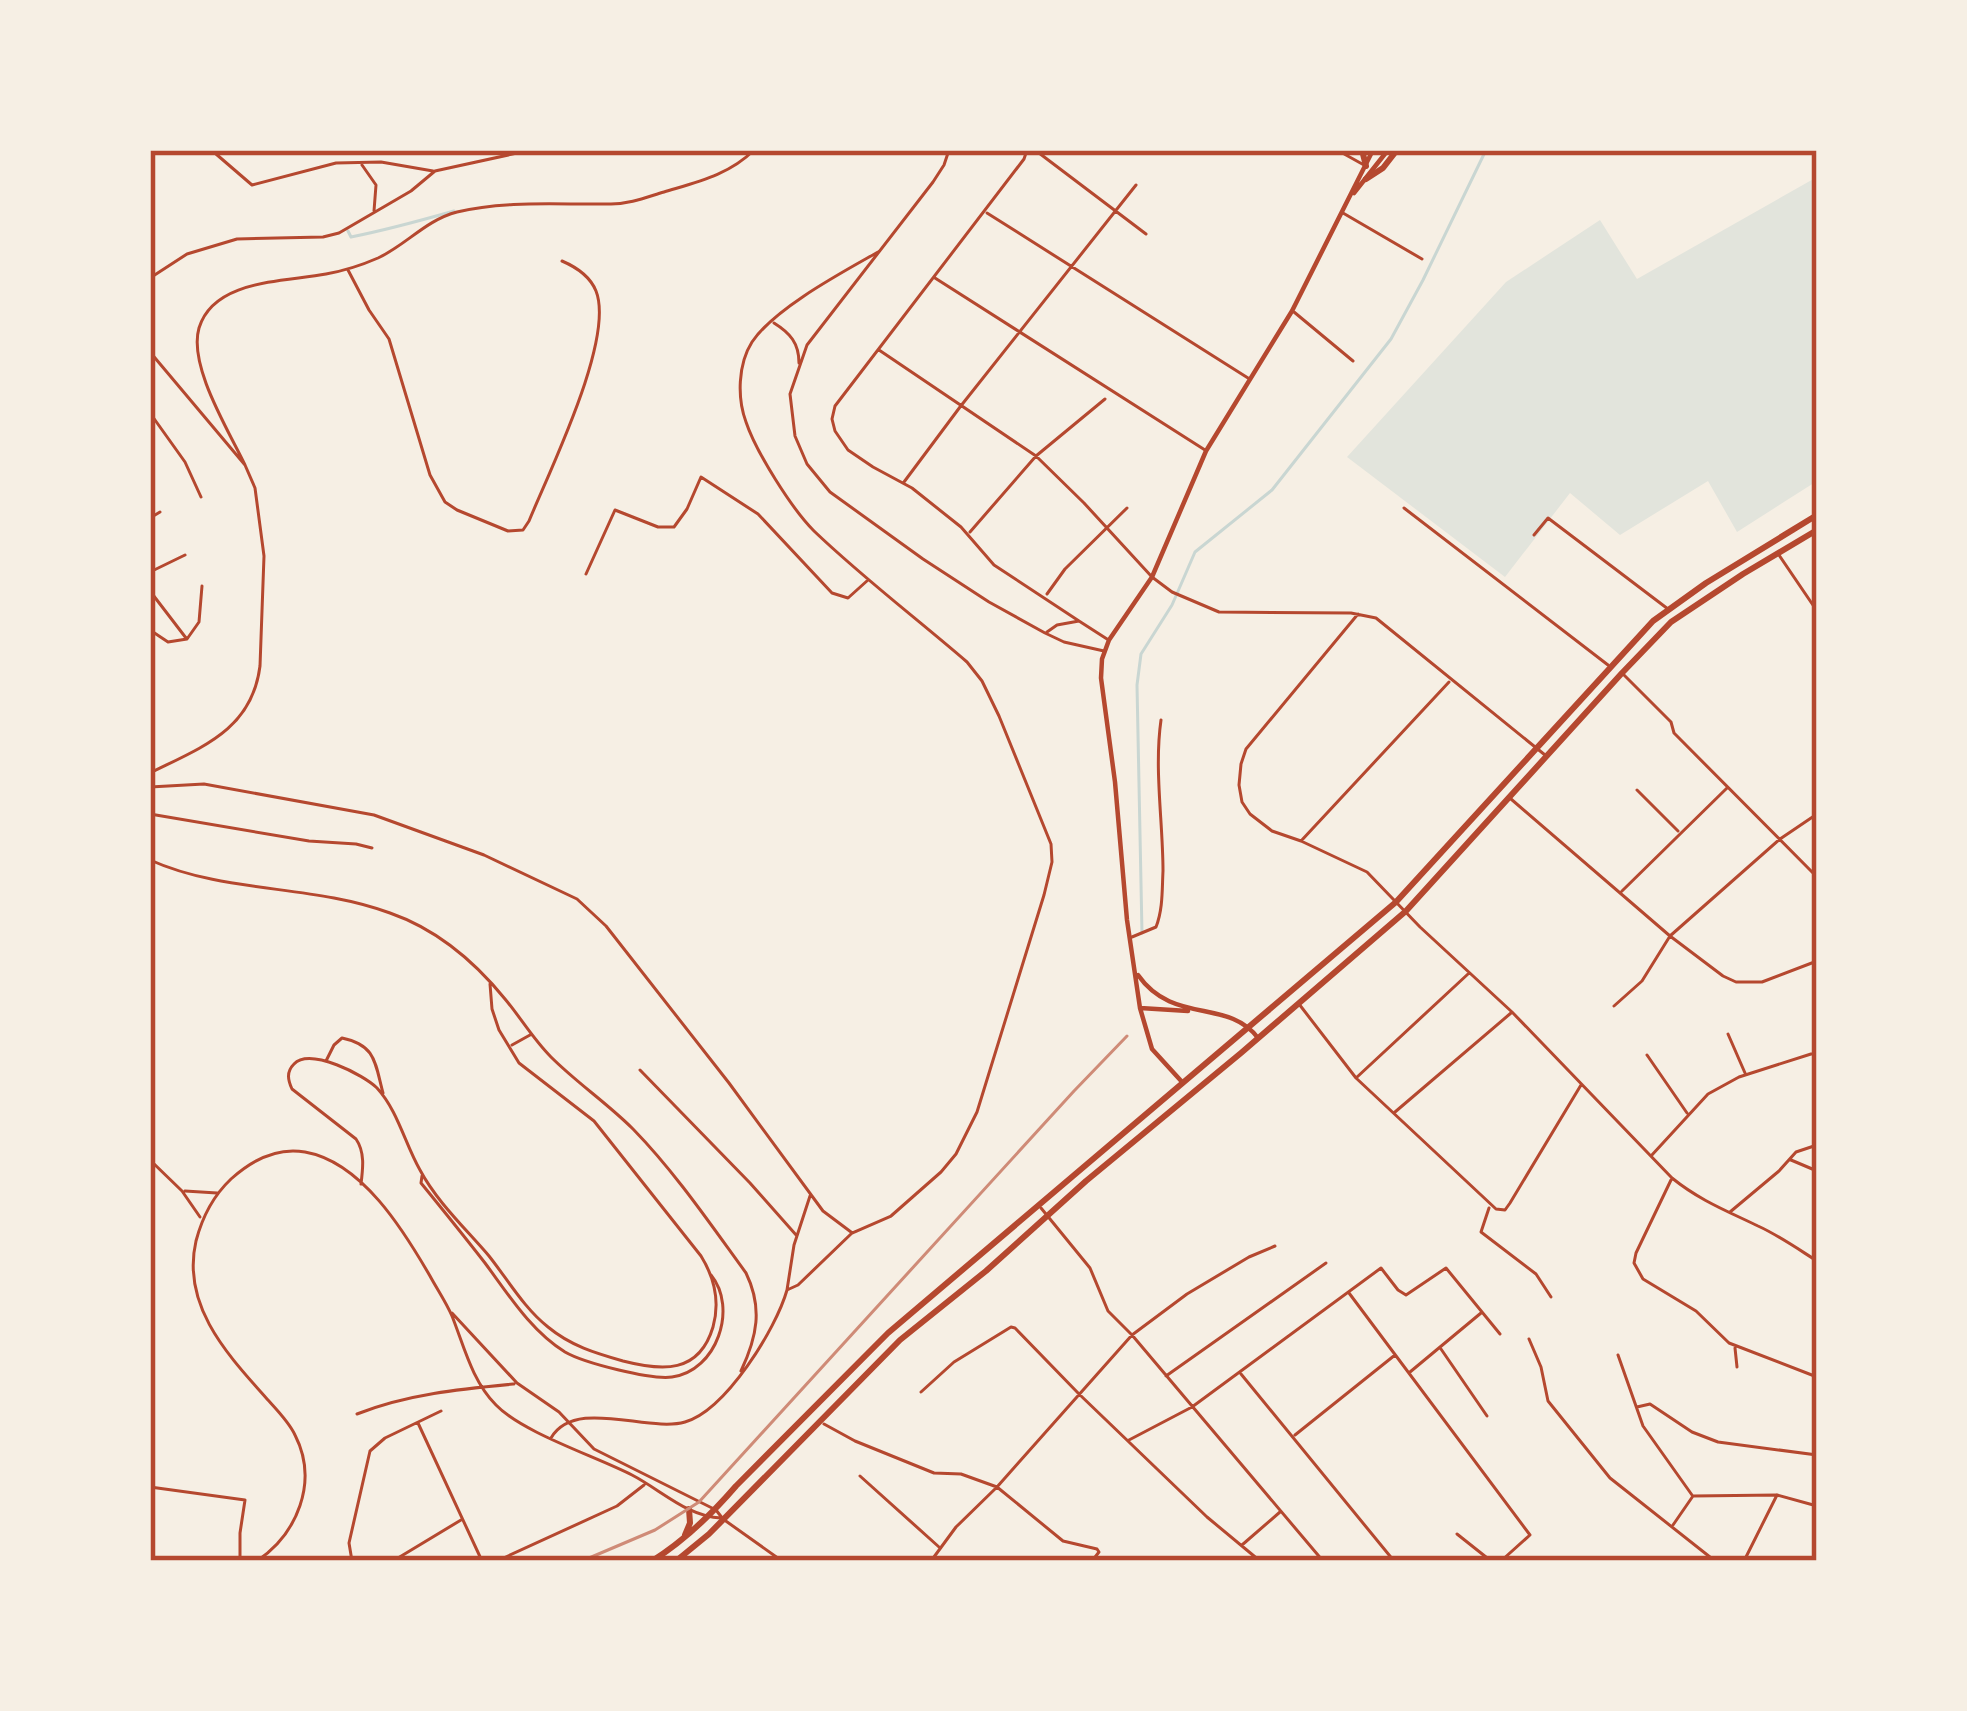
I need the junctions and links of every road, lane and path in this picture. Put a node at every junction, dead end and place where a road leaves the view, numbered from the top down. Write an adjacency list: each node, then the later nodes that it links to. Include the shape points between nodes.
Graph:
1 (531, 150): 13 (street)
2 (754, 150): 26 (street, via 712,178 630,202 457,212)
3 (949, 150): 22 (street)
4 (1028, 150): 17 (street)
5 (1035, 150): 18 (street)
6 (1337, 150): 12 (street)
7 (1362, 150): 12 (main road)
8 (1373, 150): 12 (street)
9 (1392, 150): 14 (main road)
10 (216, 154): 11 (street, via 252,185)
11 (361, 164): 13 (street); 20 (street, via 376,185)
12 (1366, 166): 16 (street)
13 (436, 171): 20 (street)
14 (1366, 179): 16 (street)
15 (1136, 185): 18 (street)
16 (1350, 197): 19 (street)
17 (986, 212): 25 (street); 27 (street)
18 (1116, 212): 21 (street); 25 (street)
19 (1343, 213): 23 (street); 29 (street)
20 (373, 214): 28 (street, via 323,237 237,238)
21 (1146, 234)
22 (878, 252): 30 (street); 35 (street)
23 (1422, 259)
24 (562, 261): 26 (street, via 598,296 596,344 529,520 513,532 445,502 389,339)
25 (1072, 265): 31 (street); 36 (street)
26 (347, 269): 42 (street, via 246,287 219,300 200,325 205,378)
27 (934, 277): 31 (street); 32 (street)
28 (150, 278)
29 (1292, 310): 34 (street); 36 (street)
30 (772, 322): 35 (street, via 791,336); 59 (street, via 749,346 742,370 747,427 802,517)
31 (1021, 333): 38 (street); 40 (street)
32 (879, 350): 38 (street); 43 (street, via 832,413 835,431 848,450)
33 (150, 352): 42 (street)
34 (1353, 361)
35 (799, 365): 68 (street, via 790,394 793,428 830,492)
36 (1250, 379): 40 (street)
37 (1105, 399): 41 (street)
38 (960, 407): 41 (street); 43 (street)
39 (150, 413): 44 (street)
40 (1207, 451): 58 (street)
41 (1036, 456): 50 (street); 52 (street)
42 (244, 465): 78 (street, via 255,488 263,556 258,683 226,731)
43 (904, 482): 52 (street)
44 (201, 497)
45 (1127, 508): 50 (street)
46 (1404, 508): 72 (street)
47 (160, 512): 49 (street)
48 (1817, 515): 63 (main road)
49 (150, 518)
50 (1106, 528): 58 (street); 62 (street)
51 (1817, 530): 54 (main road)
52 (968, 534): 62 (street, via 994,565)
53 (1534, 535): 63 (street, via 1548,518)
54 (1778, 554): 64 (street); 73 (main road, via 1680,615)
55 (185, 555): 56 (street)
56 (150, 572)
57 (586, 574): 59 (street, via 615,510 674,527 701,478 758,514 838,597 852,596)
58 (1151, 578): 65 (street, via 1219,612); 70 (street)
59 (869, 579): 139 (street, via 982,681 1052,852 968,1132 940,1172 891,1216)
60 (202, 586): 69 (street, via 199,622)
61 (150, 591): 69 (street)
62 (1045, 597): 66 (street)
63 (1668, 609): 72 (main road)
64 (1817, 611)
65 (1358, 614): 74 (street, via 1388,626); 87 (street, via 1240,764 1240,795 1250,814)
66 (1079, 621): 68 (street); 70 (street)
67 (150, 630): 69 (street, via 168,642)
68 (1045, 633): 71 (street)
69 (187, 639)
70 (1109, 640): 71 (street)
71 (1104, 651): 95 (street)
72 (1610, 667): 76 (main road)
73 (1622, 673): 77 (main road); 80 (street)
74 (1450, 680): 76 (street); 87 (street)
75 (1161, 720): 95 (street, via 1161,907 1156,927)
76 (1536, 747): 77 (street); 92 (main road)
77 (1546, 756): 82 (main road)
78 (150, 773)
79 (150, 787): 133 (street, via 220,786 374,814 577,899 606,926)
80 (1727, 787): 85 (street); 86 (street)
81 (1637, 790): 85 (street)
82 (1509, 797): 91 (street); 93 (main road)
83 (150, 814): 88 (street)
84 (1817, 814): 86 (street)
85 (1680, 834): 91 (street)
86 (1780, 839): 90 (street); 94 (street)
87 (1301, 841): 92 (street, via 1360,867)
88 (372, 848)
89 (150, 860): 99 (street, via 213,880 392,913 425,928)
90 (1817, 877)
91 (1621, 892): 94 (street)
92 (1396, 902): 93 (street); 107 (main road)
93 (1406, 911): 98 (street); 102 (main road)
94 (1670, 936): 96 (street, via 1736,982 1762,982); 103 (street, via 1642,981)
95 (1130, 937): 97 (street)
96 (1817, 961)
97 (1135, 970): 100 (street); 101 (street)
98 (1469, 972): 106 (street); 117 (street)
99 (490, 984): 108 (street); 111 (street)
100 (1158, 997): 101 (street); 105 (street)
101 (1139, 1000): 104 (street)
102 (1299, 1003): 110 (main road); 117 (street)
103 (1614, 1006)
104 (1140, 1008): 105 (street); 118 (street, via 1152,1049)
105 (1193, 1011): 107 (street)
106 (1512, 1012): 119 (street); 121 (street)
107 (1250, 1027): 110 (street); 118 (main road)
108 (532, 1034): 111 (street); 160 (street, via 634,1131 746,1274 758,1327)
109 (1728, 1034): 116 (street)
110 (1258, 1037): 137 (main road)
111 (509, 1047): 144 (street, via 594,1121)
112 (1817, 1054): 116 (street)
113 (1647, 1055): 122 (street)
114 (326, 1062): 120 (street, via 368,1080); 120 (street, via 342,1038 367,1047); 130 (street, via 297,1061 290,1084 356,1138)
115 (640, 1070): 140 (street)
116 (1745, 1075): 122 (street)
117 (1356, 1078): 121 (street)
118 (1183, 1083): 134 (main road)
119 (1582, 1084): 124 (street); 135 (street, via 1505,1210)
120 (385, 1098): 128 (street)
121 (1394, 1113): 135 (street)
122 (1688, 1114): 124 (street)
123 (1817, 1145): 126 (street)
124 (1651, 1156): 129 (street)
125 (150, 1160): 131 (street)
126 (1788, 1160): 127 (street); 136 (street)
127 (1817, 1171)
128 (422, 1174): 144 (street, via 536,1316 589,1352 662,1368 694,1358 715,1319); 144 (street, via 533,1325 579,1359 665,1378 691,1370 711,1351 725,1311)
129 (1672, 1178): 136 (street); 153 (street, via 1634,1266)
130 (361, 1184): 132 (street, via 324,1157 291,1150 253,1162); 148 (street, via 408,1237)
131 (182, 1191): 132 (street); 138 (street)
132 (219, 1193): 138 (street)
133 (811, 1195): 139 (street); 140 (street)
134 (1039, 1205): 137 (street); 187 (main road, via 889,1333)
135 (1490, 1206): 147 (street, via 1480,1232 1536,1274)
136 (1728, 1214): 142 (street)
137 (1048, 1215): 151 (street); 172 (main road, via 889,1349)
138 (202, 1220): 199 (street, via 193,1264 201,1307 233,1361 292,1429 303,1460 296,1519)
139 (852, 1233): 145 (street)
140 (797, 1236): 145 (street)
141 (1276, 1246): 151 (street)
142 (1816, 1258)
143 (1325, 1263): 161 (street)
144 (711, 1275)
145 (787, 1290): 160 (street, via 767,1338)
146 (1348, 1291): 149 (street, via 1381,1268 1406,1295 1444,1268); 155 (street); 158 (street)
147 (1551, 1298)
148 (451, 1312): 163 (street); 164 (street)
149 (1483, 1312): 150 (street); 154 (street)
150 (1500, 1334)
151 (1132, 1335): 161 (street); 166 (street)
152 (1529, 1339): 193 (street, via 1547,1398 1573,1433 1610,1478)
153 (1734, 1346): 157 (street); 162 (street)
154 (1440, 1348): 159 (street); 171 (street)
155 (1395, 1355): 159 (street); 175 (street)
156 (1618, 1355): 168 (street)
157 (1737, 1367)
158 (1240, 1373): 167 (street); 175 (street)
159 (1409, 1373): 213 (street, via 1530,1534)
160 (739, 1375): 173 (street, via 706,1411 681,1424)
161 (1166, 1376): 167 (street)
162 (1817, 1377)
163 (517, 1383): 164 (street); 173 (street)
164 (484, 1387): 170 (street); 176 (street, via 506,1414)
165 (921, 1392): 166 (street, via 1011,1327)
166 (1079, 1394): 177 (street); 182 (street)
167 (1192, 1407): 177 (street); 188 (street)
168 (1637, 1407): 178 (street, via 1650,1404 1718,1442); 184 (street)
169 (440, 1412): 174 (street)
170 (357, 1414)
171 (1487, 1416)
172 (819, 1421): 182 (street, via 934,1473); 192 (main road)
173 (569, 1422): 176 (street); 180 (street, via 594,1449)
174 (418, 1423): 191 (street); 200 (street, via 370,1451)
175 (1294, 1437): 211 (street)
176 (551, 1438): 180 (street)
177 (1129, 1440): 196 (street)
178 (1817, 1454)
179 (860, 1476): 197 (street)
180 (648, 1480): 187 (street); 189 (street); 203 (street, via 617,1506)
181 (150, 1487): 198 (street, via 244,1500)
182 (997, 1487): 197 (street); 208 (street, via 1063,1541 1095,1547)
183 (1778, 1495): 184 (street); 186 (street); 215 (street)
184 (1693, 1496): 193 (street)
185 (1817, 1498): 186 (street)
186 (1814, 1504)
187 (716, 1510): 190 (main road); 192 (street)
188 (1282, 1510): 196 (street); 210 (street)
189 (690, 1511): 190 (street); 195 (main road)
190 (707, 1518): 192 (street); 195 (main road)
191 (463, 1519): 201 (street); 202 (street)
192 (723, 1519): 205 (main road); 206 (street)
193 (1672, 1527): 214 (street)
194 (1456, 1534): 212 (street)
195 (684, 1539): 204 (main road)
196 (1241, 1547): 209 (street)
197 (940, 1549): 207 (street)
198 (240, 1561)
199 (256, 1561)
200 (352, 1561)
201 (392, 1561)
202 (482, 1561)
203 (497, 1561)
204 (652, 1561)
205 (676, 1561)
206 (782, 1561)
207 (931, 1561)
208 (1093, 1561)
209 (1260, 1561)
210 (1323, 1561)
211 (1394, 1561)
212 (1492, 1561)
213 (1502, 1561)
214 (1715, 1561)
215 (1744, 1561)

